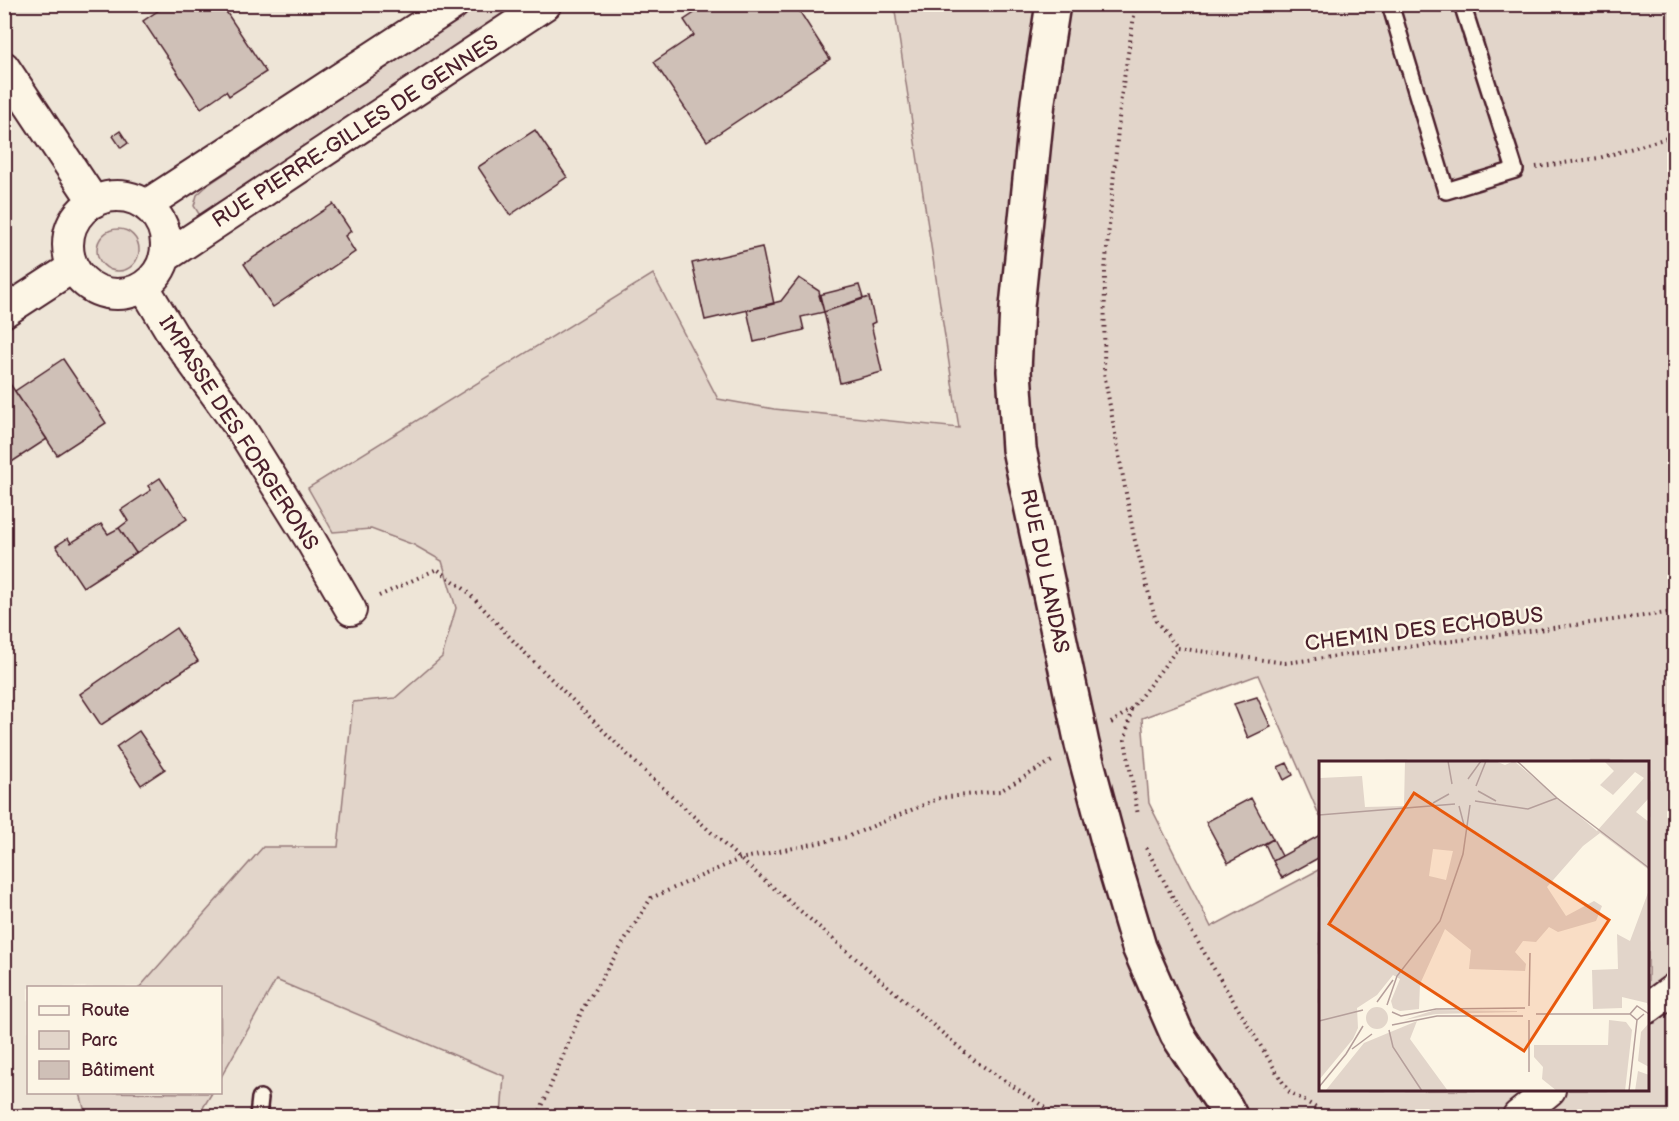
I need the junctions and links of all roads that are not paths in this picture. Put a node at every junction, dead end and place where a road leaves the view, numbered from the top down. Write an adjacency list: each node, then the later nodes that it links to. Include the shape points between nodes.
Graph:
1 (454, 4): 8 (street)
2 (546, 4): 9 (street, RUE PIERRE-GILLES DE GENNES)
3 (1053, 4): 19 (street, RUE DU LANDAS, via 1017,307 1014,371 1019,449 1082,744 1139,947 1177,1034)
4 (1390, 4): 5 (lane, via 1446,191 1515,170)
5 (1462, 4)
6 (4, 67): 7 (street)
7 (94, 202): 8 (street, via 120,196); 10 (street, via 73,224 69,238)
8 (146, 205): 9 (street, via 164,228)
9 (165, 257): 11 (street, RUE PIERRE-GILLES DE GENNES)
10 (73, 267): 11 (street, via 83,280 104,292 128,293); 12 (street)
11 (144, 287): 13 (street, IMPASSE DES FORGERONS, via 173,335 243,432)
12 (4, 312)
13 (351, 610)
14 (1674, 989): 15 (street)
15 (1649, 1007)
16 (1548, 1091): 21 (street)
17 (1557, 1091): 22 (street)
18 (260, 1098): 20 (lane)
19 (1231, 1114)
20 (258, 1116)
21 (1518, 1116)
22 (1538, 1116)

